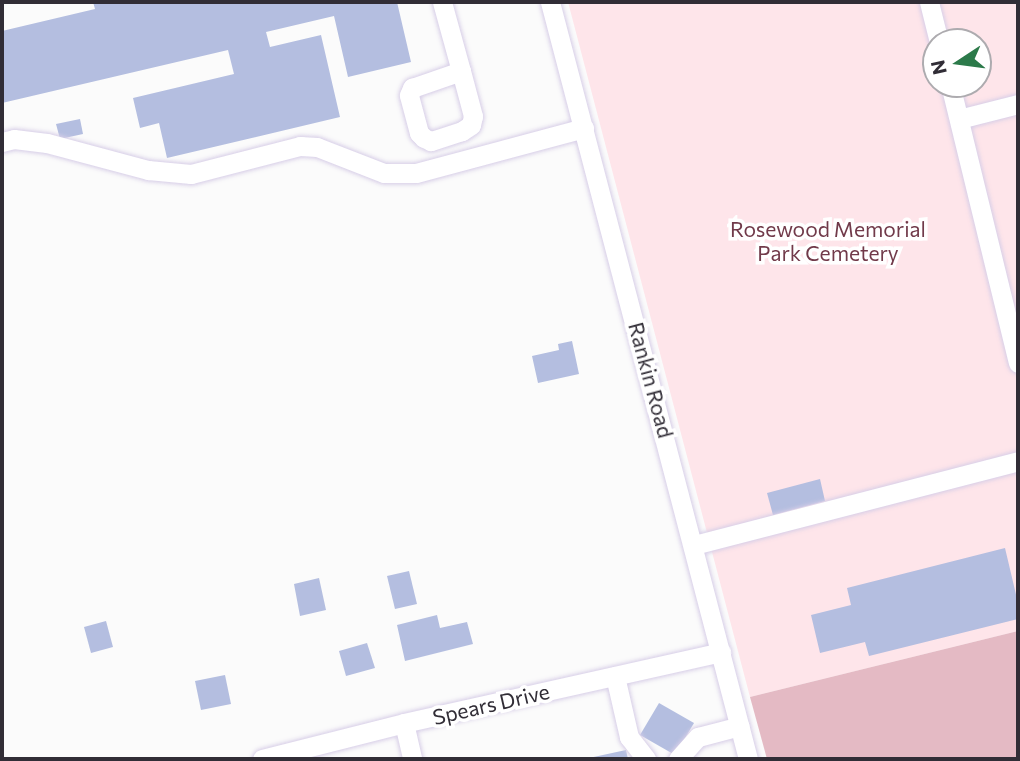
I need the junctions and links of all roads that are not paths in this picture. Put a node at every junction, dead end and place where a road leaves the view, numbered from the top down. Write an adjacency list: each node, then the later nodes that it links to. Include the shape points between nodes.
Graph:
1 (442, 2): 5 (street)
2 (550, 2): 10 (street, Rankin Road)
3 (929, 2): 4 (street)
4 (936, 28)
5 (461, 71): 9 (street, via 473,116); 9 (street, via 420,83 409,95 424,138 431,141)
6 (954, 98): 8 (street)
7 (1018, 104): 8 (street)
8 (959, 119): 13 (street)
9 (471, 125): 12 (street)
10 (584, 128): 12 (street); 15 (street, Rankin Road)
11 (2, 142): 12 (street, via 47,142 148,170 191,174 300,146 384,173 416,173)
12 (479, 156)
13 (1018, 363)
14 (1018, 461): 15 (street)
15 (694, 545): 16 (street, Rankin Road)
16 (721, 652): 17 (street, Spears Drive); 19 (street, Rankin Road)
17 (615, 676): 18 (street, Spears Drive); 22 (street, via 629,737)
18 (404, 723): 20 (street, Spears Drive); 21 (street)
19 (740, 726): 23 (street, via 698,737); 24 (street, Rankin Road)
20 (262, 759)
21 (412, 759)
22 (646, 759)
23 (678, 759)
24 (748, 759)

